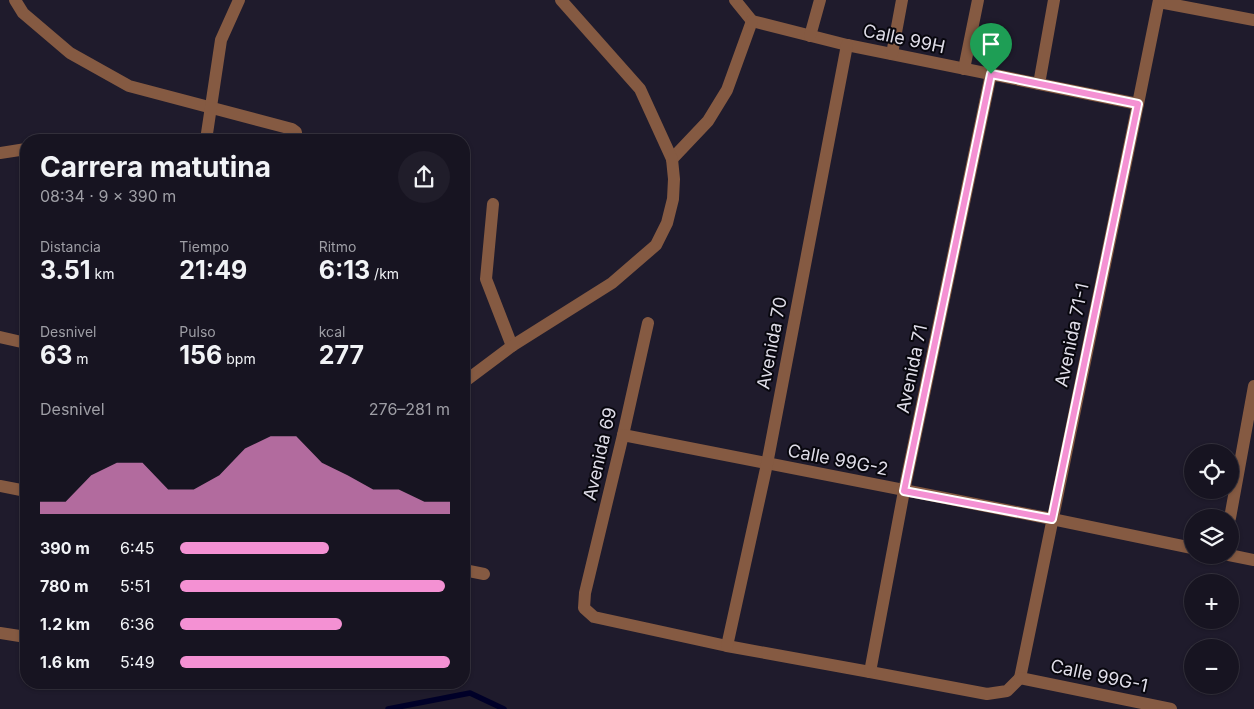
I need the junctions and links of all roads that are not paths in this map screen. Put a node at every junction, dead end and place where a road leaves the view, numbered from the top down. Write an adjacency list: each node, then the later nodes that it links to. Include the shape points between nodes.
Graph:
1 (15, 0): 19 (street, via 23,13 70,53 129,86)
2 (239, 0): 19 (street, via 221,40)
3 (561, 0): 24 (street, via 640,90)
4 (734, 0): 11 (street)
5 (820, 0): 12 (street)
6 (902, 0): 14 (street)
7 (978, 0): 15 (street)
8 (1054, 0): 17 (street)
9 (1159, 1): 10 (street); 18 (street, Avenida 71-1)
10 (1254, 20)
11 (752, 21): 12 (street, Calle 99H); 24 (street, via 727,90 708,121)
12 (810, 36): 13 (street, Calle 99H)
13 (847, 45): 14 (street, Calle 99H); 33 (street, Avenida 70)
14 (892, 54): 15 (street, Calle 99H)
15 (964, 69): 16 (street, Calle 99H)
16 (991, 74): 17 (street, Calle 99H); 36 (street, Avenida 71)
17 (1039, 84): 18 (street, Calle 99H)
18 (1138, 104): 38 (street, Avenida 71-1)
19 (211, 107): 20 (street); 21 (street, via 292,128)
20 (207, 134)
21 (296, 134)
22 (20, 150): 23 (street)
23 (0, 153)
24 (672, 159): 29 (street, via 673,199 667,223 656,245 612,283)
25 (494, 204): 29 (street, via 486,279)
26 (648, 323): 32 (street, Avenida 69)
27 (0, 337): 28 (street)
28 (20, 342)
29 (512, 346): 30 (street)
30 (470, 378)
31 (1254, 386): 37 (street)
32 (623, 435): 33 (street, Calle 99G-2); 46 (street, Avenida 69, via 584,608 594,617)
33 (767, 464): 36 (street, Calle 99G-2); 46 (street, Avenida 70)
34 (0, 486): 35 (street)
35 (20, 490)
36 (904, 491): 38 (street, Calle 99G-2); 47 (street, Avenida 71)
37 (1232, 509)
38 (1052, 519): 39 (street, Calle 99G-2); 48 (street, Avenida 71-1)
39 (1184, 546)
40 (1239, 557): 41 (street)
41 (1254, 560)
42 (470, 571): 43 (street)
43 (484, 574)
44 (0, 633): 45 (street)
45 (20, 636)
46 (727, 646): 47 (street)
47 (870, 672): 48 (street, via 987,694 1007,690)
48 (1020, 678): 49 (street, Calle 99G-1)
49 (1171, 709)

